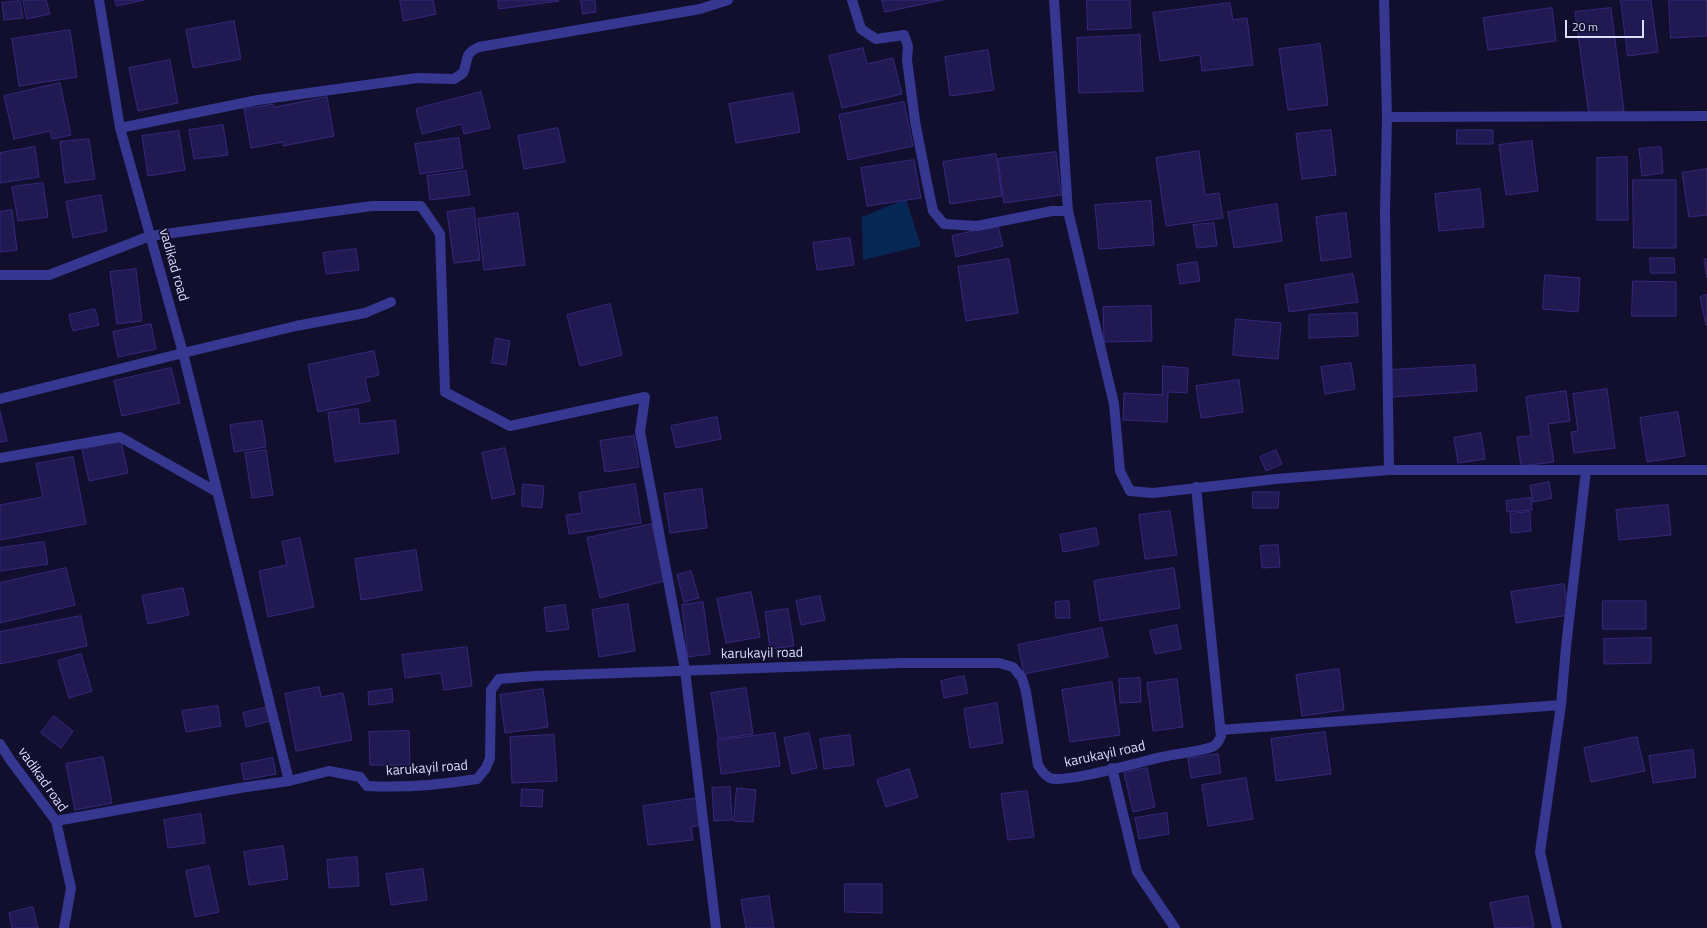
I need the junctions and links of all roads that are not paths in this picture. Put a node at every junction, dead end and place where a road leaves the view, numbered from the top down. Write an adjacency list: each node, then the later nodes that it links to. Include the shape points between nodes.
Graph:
1 (98, 0): 8 (street, vadikad road)
2 (728, 0): 8 (street, via 700,9 479,47 467,55 463,73 454,79 417,78 258,100)
3 (852, 0): 9 (street, via 861,29 876,39 904,35 908,46 907,60 915,121 926,178 933,211 944,224 977,226 1052,210)
4 (1054, 0): 9 (street)
5 (1384, 0): 7 (street)
6 (1707, 116): 7 (street)
7 (1387, 118): 16 (street, via 1385,211)
8 (120, 128): 10 (street, vadikad road)
9 (1068, 211): 19 (street, via 1114,404 1120,471 1130,491 1153,493)
10 (150, 236): 11 (street, via 49,275); 13 (street, vadikad road); 21 (street, via 372,206 422,206 440,234 445,392 510,426 645,397 640,432)
11 (0, 275)
12 (391, 302): 13 (street, via 366,313 296,326)
13 (183, 353): 14 (street); 20 (street, vadikad road)
14 (0, 400)
15 (0, 458): 20 (street, via 120,437)
16 (1389, 470): 17 (street); 19 (street)
17 (1586, 470): 18 (street); 22 (street)
18 (1707, 470)
19 (1196, 488): 23 (street, karukayil road)
20 (218, 492): 26 (street, vadikad road)
21 (685, 670): 25 (street, karukayil road, via 901,663 999,663 1014,667 1022,678 1038,765 1043,774 1050,778 1062,779); 26 (street, karukayil road, via 499,679 491,690 490,758 478,779 402,788 366,786 360,777 329,771); 29 (street)
22 (1561, 705): 23 (street); 31 (street, via 1540,852)
23 (1220, 730): 25 (street, karukayil road, via 1219,741 1213,747)
24 (0, 744): 27 (street, vadikad road)
25 (1112, 768): 30 (street, via 1137,872)
26 (289, 781): 27 (street, karukayil road)
27 (56, 821): 28 (street, vadikad road, via 70,888)
28 (64, 928)
29 (716, 928)
30 (1175, 928)
31 (1556, 928)

